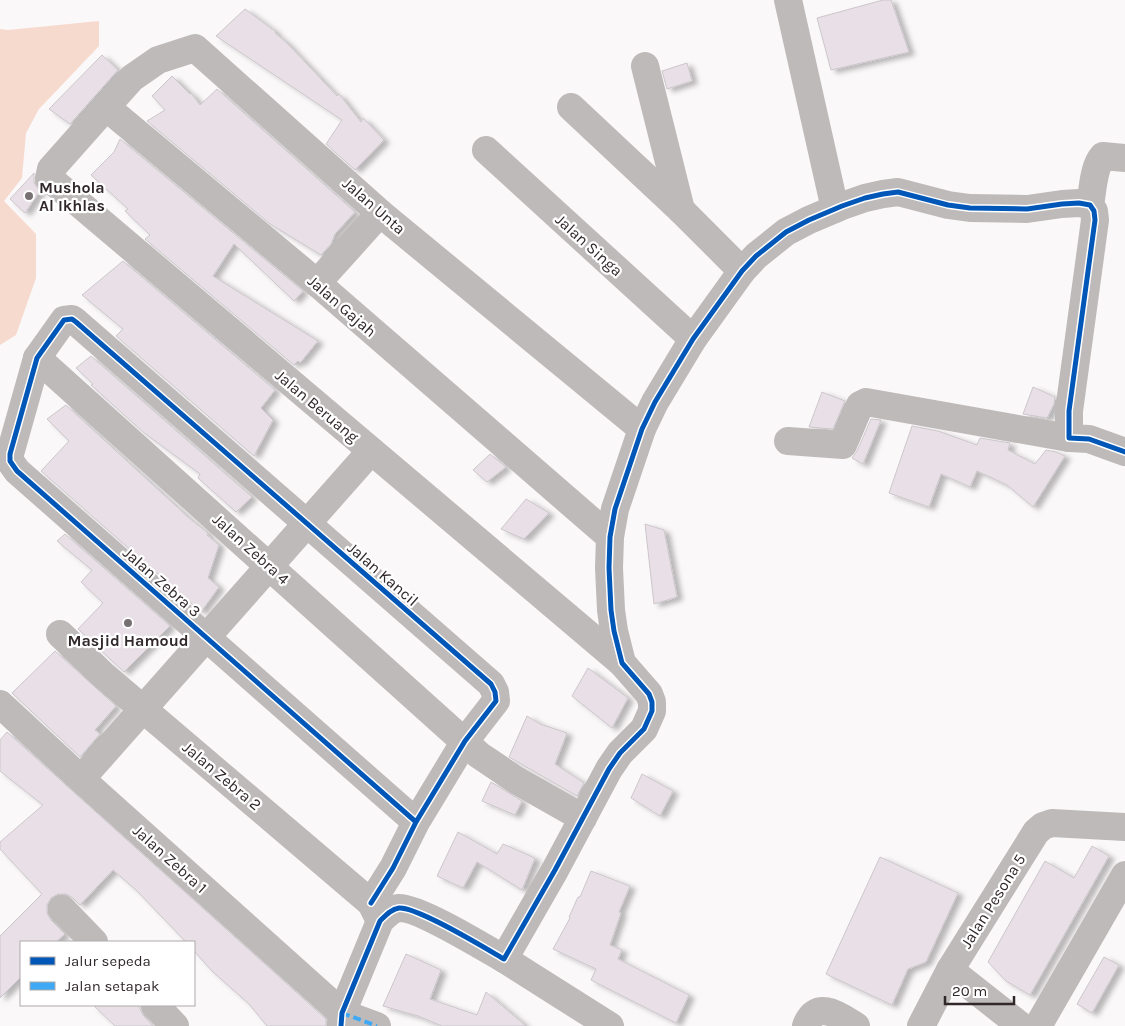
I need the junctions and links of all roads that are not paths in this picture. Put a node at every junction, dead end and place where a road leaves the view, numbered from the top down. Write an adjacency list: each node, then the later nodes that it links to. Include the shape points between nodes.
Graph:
1 (788, 0): 8 (street)
2 (645, 66): 9 (street)
3 (106, 107): 10 (street, Jalan Unta, via 132,78 158,60 195,48); 12 (street, Jalan Gajah); 19 (street, Jalan Beruang, via 51,169 49,178)
4 (571, 107): 9 (street)
5 (486, 150): 14 (street, Jalan Singa)
6 (1125, 158): 7 (street, via 1104,156 1100,160)
7 (1090, 205): 8 (street, via 970,208 898,192 864,198); 17 (street, via 1095,220 1069,411)
8 (835, 209): 11 (street, via 786,232)
9 (681, 210): 11 (street)
10 (380, 212): 12 (street); 16 (street, Jalan Unta)
11 (742, 271): 14 (street)
12 (317, 283): 22 (street, Jalan Gajah)
13 (64, 320): 15 (street, Jalan Zebra 3); 21 (street, Jalan Kancil, via 76,322)
14 (693, 339): 16 (street)
15 (37, 358): 23 (street, Jalan Zebra 4); 25 (street, Jalan Zebra 3, via 10,461 17,471)
16 (642, 429): 22 (street, via 620,492)
17 (1069, 438): 18 (street, via 866,402 860,405 843,445); 20 (street, via 1089,439)
18 (788, 440)
19 (371, 451): 21 (street); 26 (street, Jalan Beruang)
20 (1125, 452)
21 (306, 524): 23 (street); 29 (street, Jalan Kancil, via 490,684 496,700)
22 (610, 537): 26 (street, via 611,610)
23 (269, 565): 25 (street); 29 (street, Jalan Zebra 4)
24 (60, 634): 28 (street, Jalan Zebra 2)
25 (206, 637): 28 (street); 32 (street, Jalan Zebra 3)
26 (622, 663): 31 (street, Jalan Beruang, via 649,694 652,711 644,729 609,769)
27 (0, 704): 30 (street, Jalan Zebra 1)
28 (143, 709): 30 (street); 36 (street, Jalan Zebra 2)
29 (465, 741): 31 (street, Jalan Zebra 4, via 498,769); 32 (street, Jalan Kancil)
30 (81, 779): 41 (street, Jalan Zebra 1)
31 (583, 818): 38 (street, Jalan Beruang)
32 (416, 822): 36 (street, Jalan Kancil)
33 (1125, 827): 39 (street, Jalan Pesona 5, via 1052,823 1043,826 1036,832)
34 (1125, 875): 49 (street)
35 (62, 909): 37 (street)
36 (375, 912): 38 (street, via 400,908 422,914); 41 (street, Jalan Kancil)
37 (93, 941)
38 (504, 959): 44 (street)
39 (950, 970): 47 (street, Jalan Pesona 5); 48 (street)
40 (156, 1006): 42 (street)
41 (341, 1019): 43 (street)
42 (176, 1026)
43 (377, 1026)
44 (610, 1026)
45 (806, 1026): 46 (street, via 822,1010 833,1012)
46 (856, 1026)
47 (921, 1026)
48 (1022, 1026)
49 (1038, 1026)

